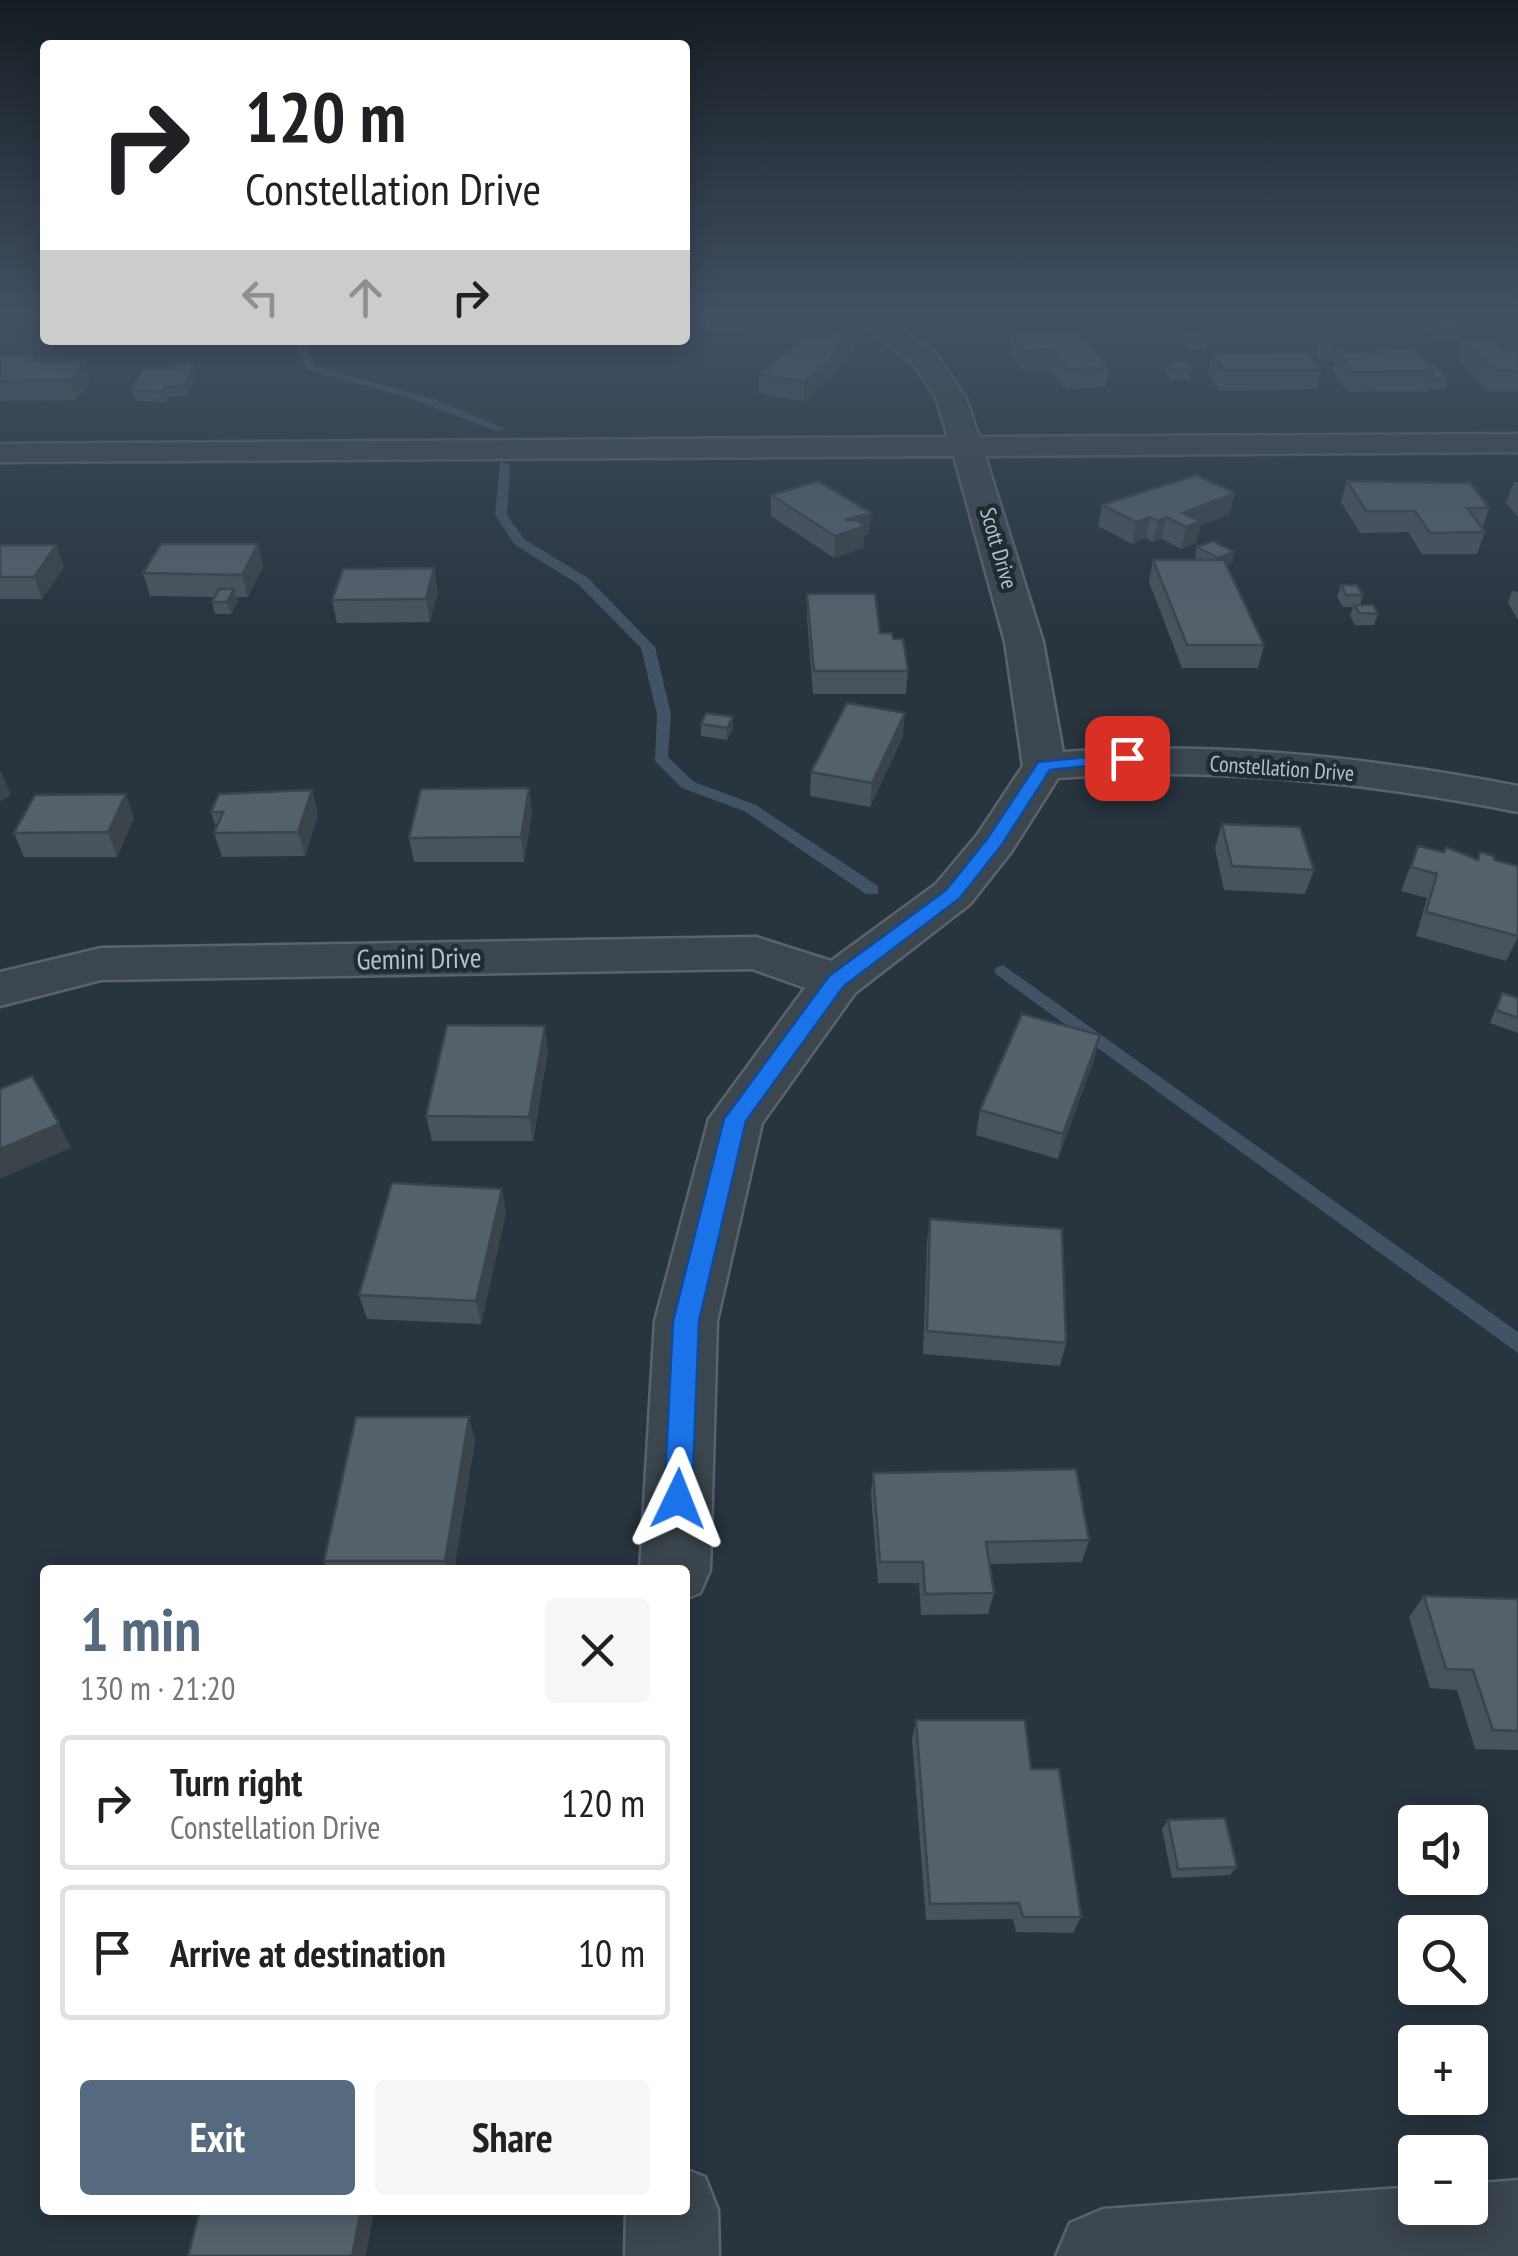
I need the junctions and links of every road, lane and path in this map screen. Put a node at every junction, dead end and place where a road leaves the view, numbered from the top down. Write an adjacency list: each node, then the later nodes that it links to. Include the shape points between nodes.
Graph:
1 (959, 419): 3 (street, Scott Drive)
2 (1518, 443): 3 (street)
3 (968, 446): 4 (street); 5 (street, Scott Drive, via 1024,642)
4 (0, 453)
5 (1044, 766): 6 (street, Constellation Drive, via 1127,758 1259,766 1377,775); 7 (street, via 953,894)
6 (1518, 799)
7 (837, 981): 8 (street, Gemini Drive, via 756,953 101,964); 9 (street, via 736,1119 686,1321)
8 (0, 990)
9 (675, 1565)
10 (672, 2215): 12 (street)
11 (1518, 2227): 13 (street)
12 (672, 2256)
13 (1103, 2256)

